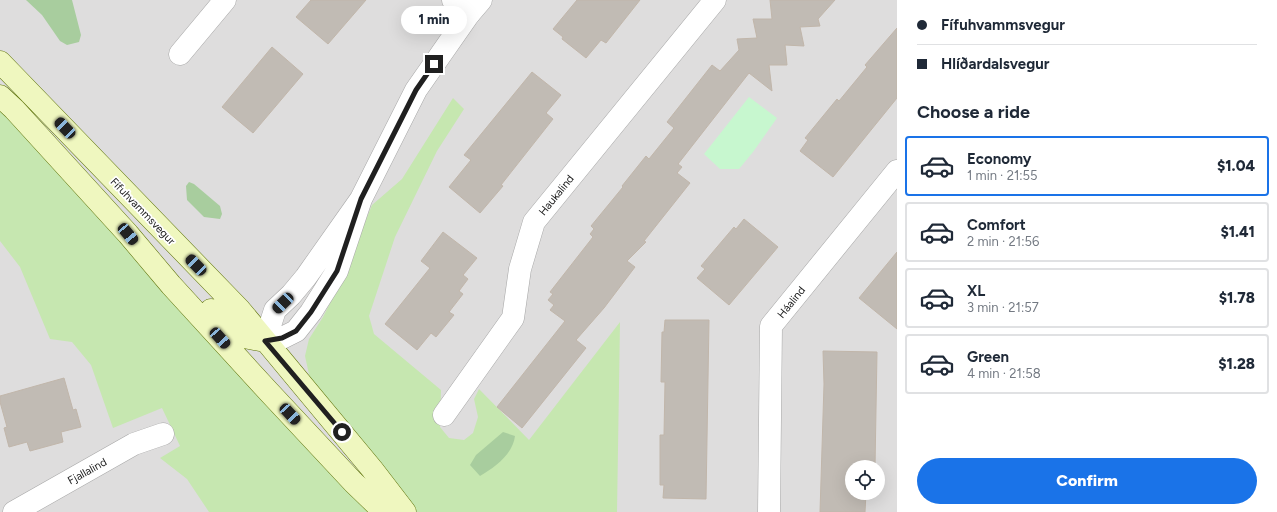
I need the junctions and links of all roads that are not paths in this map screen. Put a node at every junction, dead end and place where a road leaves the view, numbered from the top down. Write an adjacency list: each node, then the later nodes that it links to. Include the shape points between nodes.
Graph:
1 (225, 0): 5 (street)
2 (452, 0): 4 (street)
3 (716, 0): 12 (street, Haukalind, via 534,222 520,269 513,318)
4 (475, 7): 10 (street, via 416,90 361,199 306,277 275,310)
5 (180, 54)
6 (0, 62): 10 (main road, Fífuhvammsvegur, via 240,310)
7 (0, 96): 9 (main road)
8 (897, 171): 17 (street, Háalind, via 771,326)
9 (128, 234): 10 (main road, via 162,256 225,324 244,337); 11 (main road)
10 (265, 341): 11 (main road, via 261,369); 16 (main road, Fífuhvammsvegur)
11 (268, 391): 15 (main road)
12 (444, 415)
13 (164, 434): 14 (street, Fjallalind, via 134,444)
14 (14, 512)
15 (384, 512)
16 (405, 512)
17 (769, 512)

